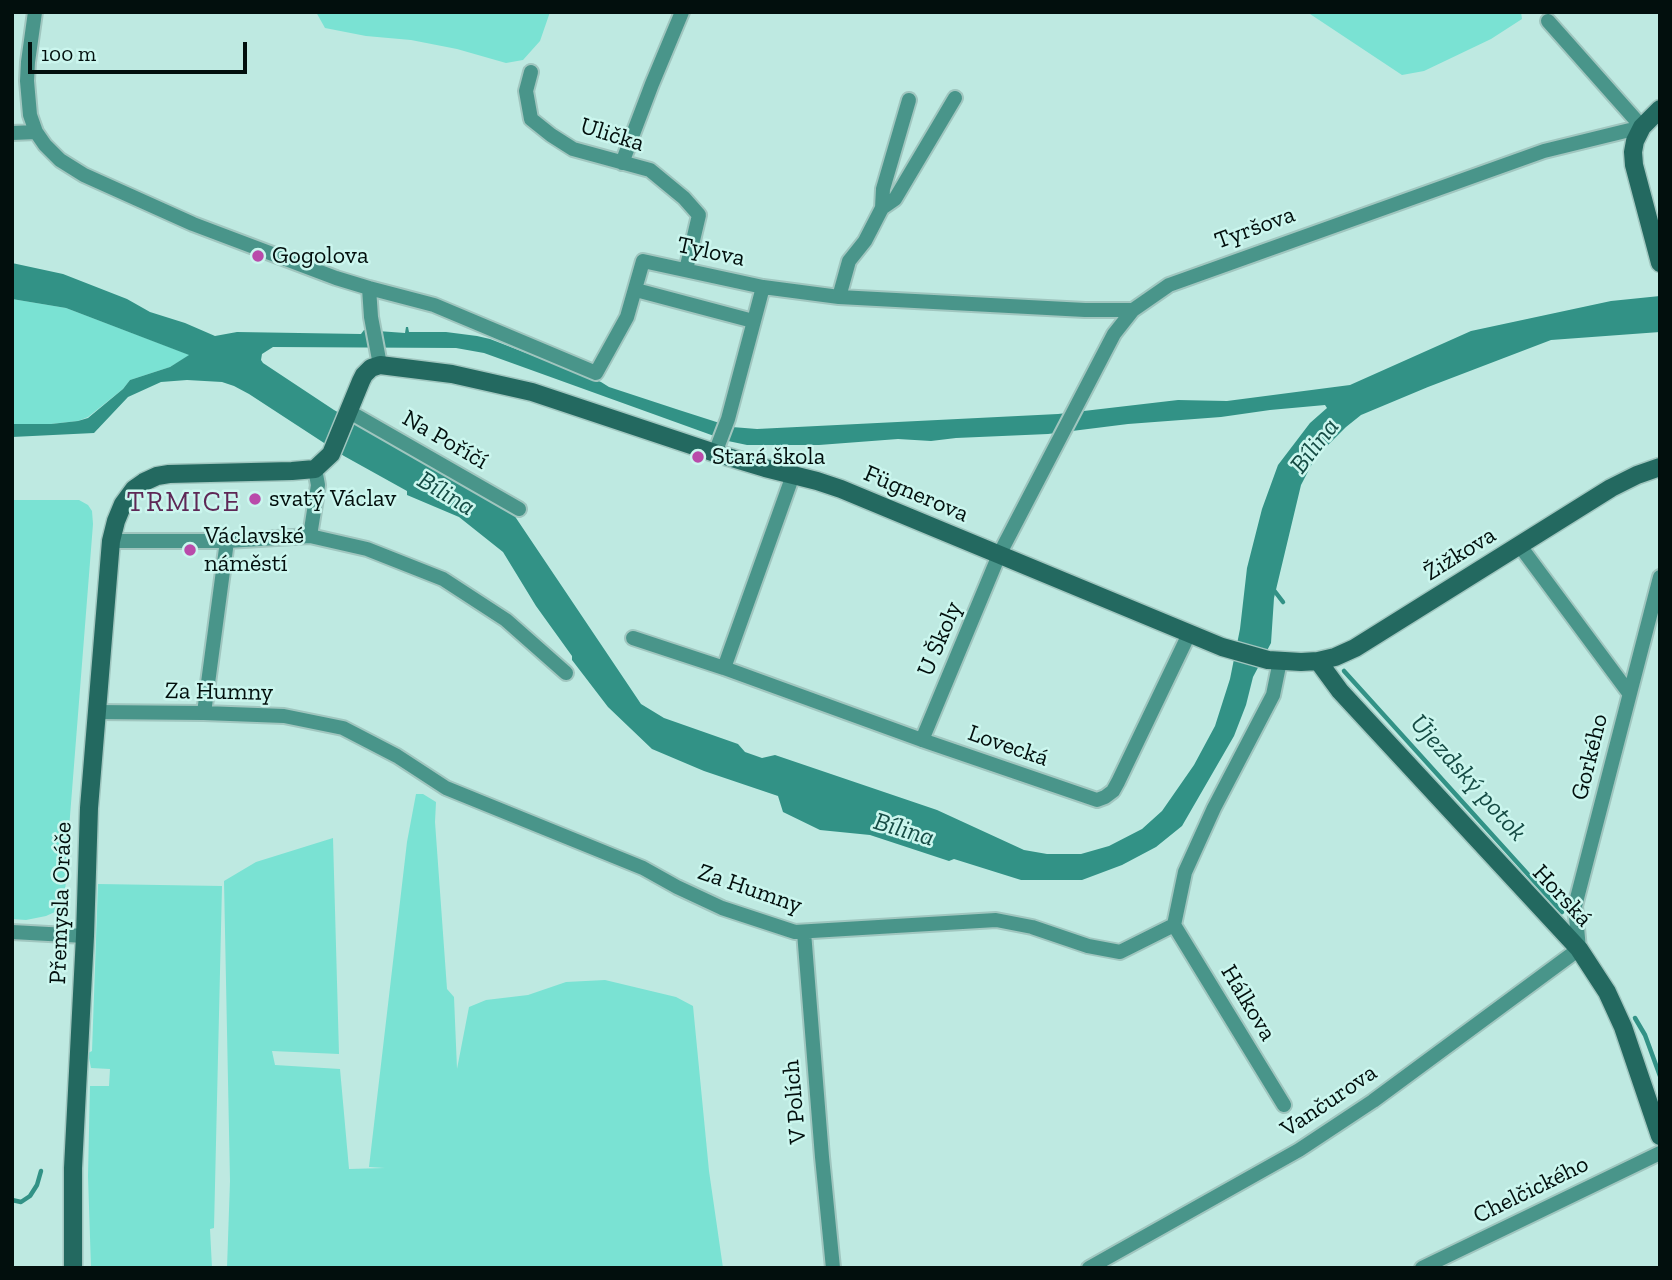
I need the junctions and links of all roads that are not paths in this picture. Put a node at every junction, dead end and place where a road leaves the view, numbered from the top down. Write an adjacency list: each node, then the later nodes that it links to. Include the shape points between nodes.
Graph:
1 (36, 12): 9 (street, via 27,81)
2 (682, 12): 11 (street)
3 (1548, 21): 8 (street)
4 (531, 72): 11 (street, Ulička, via 526,92 531,119 573,149)
5 (955, 98): 12 (street, via 895,199)
6 (909, 100): 12 (street, via 883,189)
7 (1660, 109): 8 (main road)
8 (1642, 127): 13 (main road, via 1635,141 1634,165); 19 (street, Tyršova, via 1545,151 1181,280)
9 (36, 132): 10 (street); 16 (street, via 60,160 93,180 193,223)
10 (12, 133)
11 (622, 163): 14 (street, Ulička, via 650,170 699,215)
12 (882, 208): 18 (street, via 849,261)
13 (1660, 263)
14 (686, 270): 15 (street, Tylova); 17 (street, Tylova, via 643,261)
15 (763, 287): 18 (street, Tylova); 20 (street)
16 (369, 288): 17 (street, Tylova, via 434,305 596,373 627,317); 21 (street)
17 (636, 290): 20 (street)
18 (839, 298): 19 (street, Tylova)
19 (1133, 310): 32 (street, Tyršova, via 1114,334)
20 (753, 321): 23 (street)
21 (378, 359): 22 (main road, via 364,374); 23 (main road, Fügnerova, via 532,392)
22 (348, 411): 25 (main road, via 331,454); 27 (street, Na Poříčí)
23 (717, 447): 26 (main road, Fügnerova)
24 (1660, 467): 31 (main road, Žižkova, via 1612,488)
25 (315, 469): 28 (street, via 318,485); 29 (main road, via 157,476 134,489 123,504)
26 (793, 475): 32 (main road, Fügnerova, via 841,489); 38 (street)
27 (519, 509)
28 (310, 536): 30 (street); 39 (street, via 368,549 443,579 506,620)
29 (111, 541): 30 (street); 41 (main road, Přemysla Oráče)
30 (227, 541): 42 (street)
31 (1520, 546): 36 (main road, Žižkova, via 1356,648); 40 (street)
32 (999, 555): 34 (main road, Fügnerova); 43 (street, U Školy)
33 (1660, 577): 40 (street, Gorkého)
34 (1189, 634): 37 (main road, Fügnerova); 43 (street, Lovecká, via 1118,782 1105,797 1087,797)
35 (633, 638): 38 (street, Lovecká)
36 (1318, 660): 37 (main road, Žižkova); 48 (main road, Horská, via 1340,691)
37 (1274, 661): 44 (street, via 1273,695 1185,872)
38 (723, 668): 43 (street, Lovecká)
39 (566, 673)
40 (1629, 694): 48 (street, Gorkého, via 1575,906)
41 (96, 712): 42 (street, Za Humny); 47 (main road, Přemysla Oráče)
42 (204, 713): 46 (street, Za Humny, via 284,716 343,728 446,788 643,868 722,908)
43 (922, 740)
44 (1174, 925): 46 (street, Za Humny, via 1120,952 996,920); 49 (street, Hálkova)
45 (12, 932): 47 (street)
46 (804, 932): 53 (street, V Polích)
47 (85, 936): 52 (main road, Přemysla Oráče, via 73,1168)
48 (1579, 949): 50 (main road, Horská, via 1623,1027); 54 (street, Vančurova, via 1299,1150)
49 (1284, 1105)
50 (1660, 1136)
51 (1660, 1153): 55 (street, Chelčického)
52 (73, 1268)
53 (833, 1268)
54 (1089, 1268)
55 (1422, 1268)

